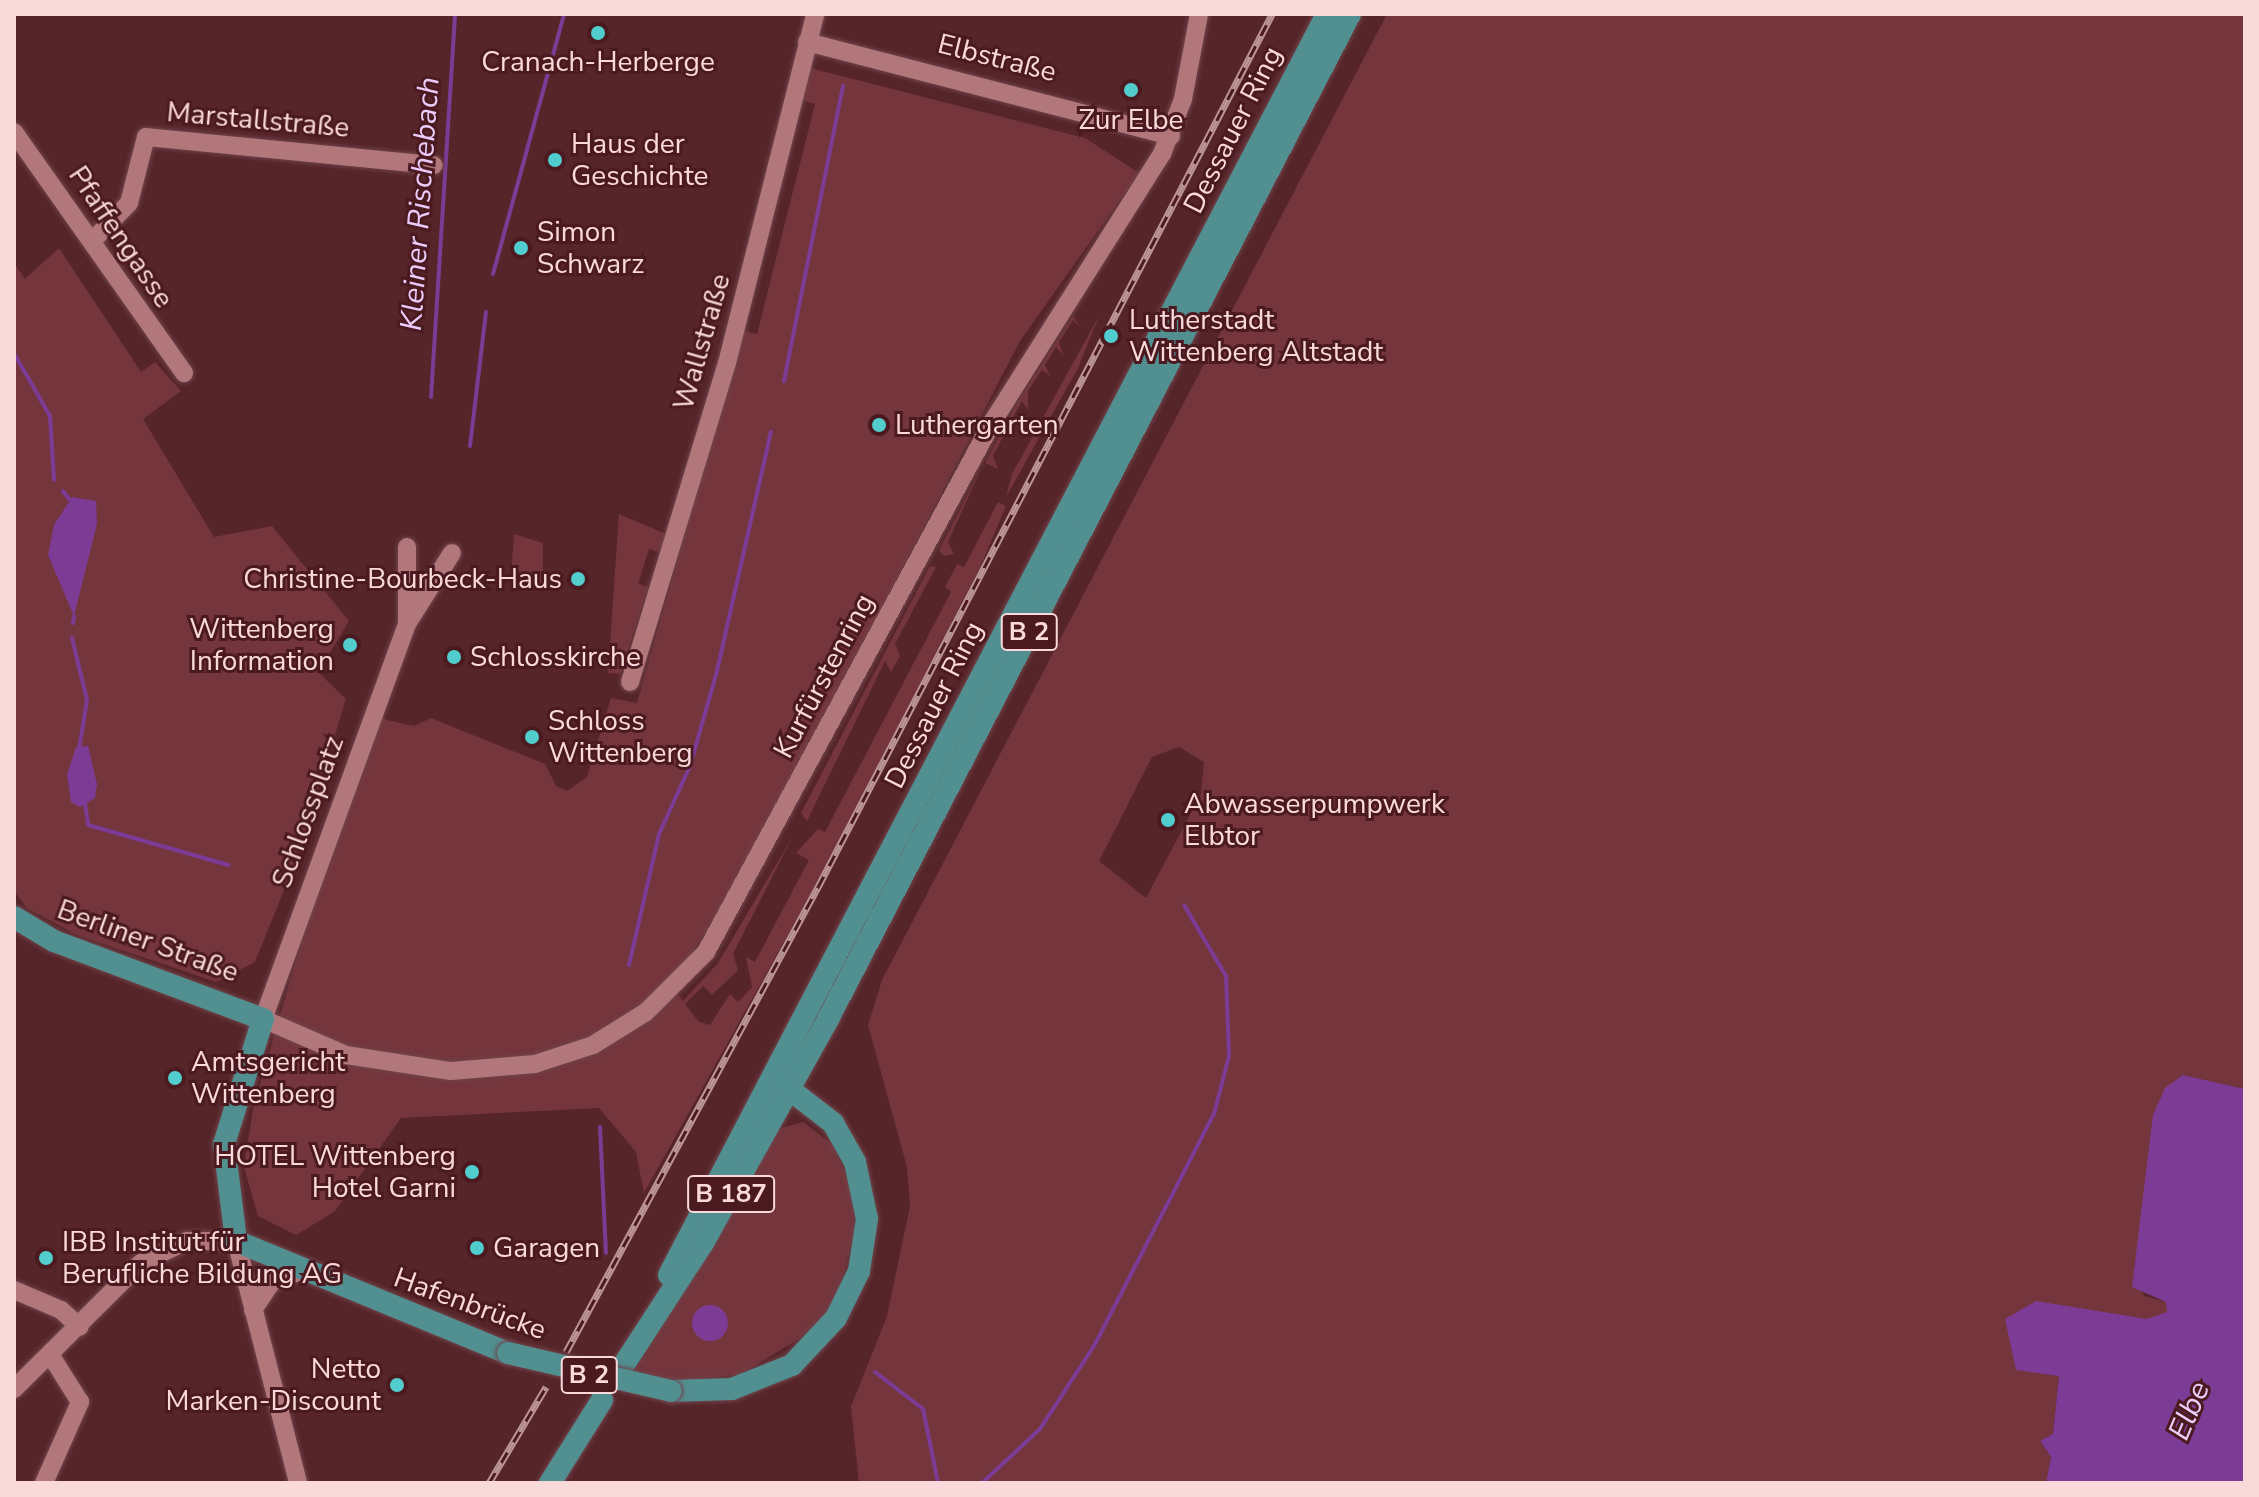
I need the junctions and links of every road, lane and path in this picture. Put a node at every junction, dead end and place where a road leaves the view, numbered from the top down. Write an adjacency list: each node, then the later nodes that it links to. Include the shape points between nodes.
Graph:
1 (815, 14): 5 (street, Wallstraße)
2 (1199, 14): 7 (street, Kurfürstenring)
3 (1327, 14): 17 (main road, Dessauer Ring / B 2)
4 (1350, 14): 17 (main road, Dessauer Ring / B 2)
5 (807, 42): 7 (street, Elbstraße); 14 (street, Wallstraße, via 724,372)
6 (14, 132): 9 (street, Pfaffengasse)
7 (1171, 136): 16 (street, Kurfürstenring, via 1005,401 749,878 679,982 610,1036 514,1067 397,1067 284,1033)
8 (434, 165): 9 (street, Marstallstraße, via 146,137 129,203)
9 (94, 239): 10 (street, Pfaffengasse)
10 (184, 373)
11 (407, 547): 13 (street, Schlossplatz)
12 (452, 553): 13 (street, Schlossplatz)
13 (407, 624): 16 (street, Schlossplatz)
14 (630, 682)
15 (14, 917): 16 (main road, Berliner Straße, via 54,941)
16 (263, 1019): 18 (main road, via 224,1144)
17 (782, 1083): 19 (main road, Hafenbrücke / B 2, bridge, via 838,1130 860,1177 866,1237 853,1287 826,1331 778,1373 719,1391 671,1391 508,1353); 24 (main road, Dessauer Ring / B 187, via 670,1271 666,1296)
18 (236, 1241): 19 (main road, Hafenbrücke / B 2); 21 (street); 22 (street, via 208,1237 154,1254)
19 (306, 1269): 21 (street, via 272,1282)
20 (14, 1290): 22 (street)
21 (253, 1310): 28 (street)
22 (80, 1327): 23 (street)
23 (51, 1356): 25 (street); 27 (street, via 80,1402)
24 (623, 1366)
25 (14, 1389)
26 (602, 1400): 29 (main road)
27 (44, 1483)
28 (298, 1483)
29 (550, 1483)

